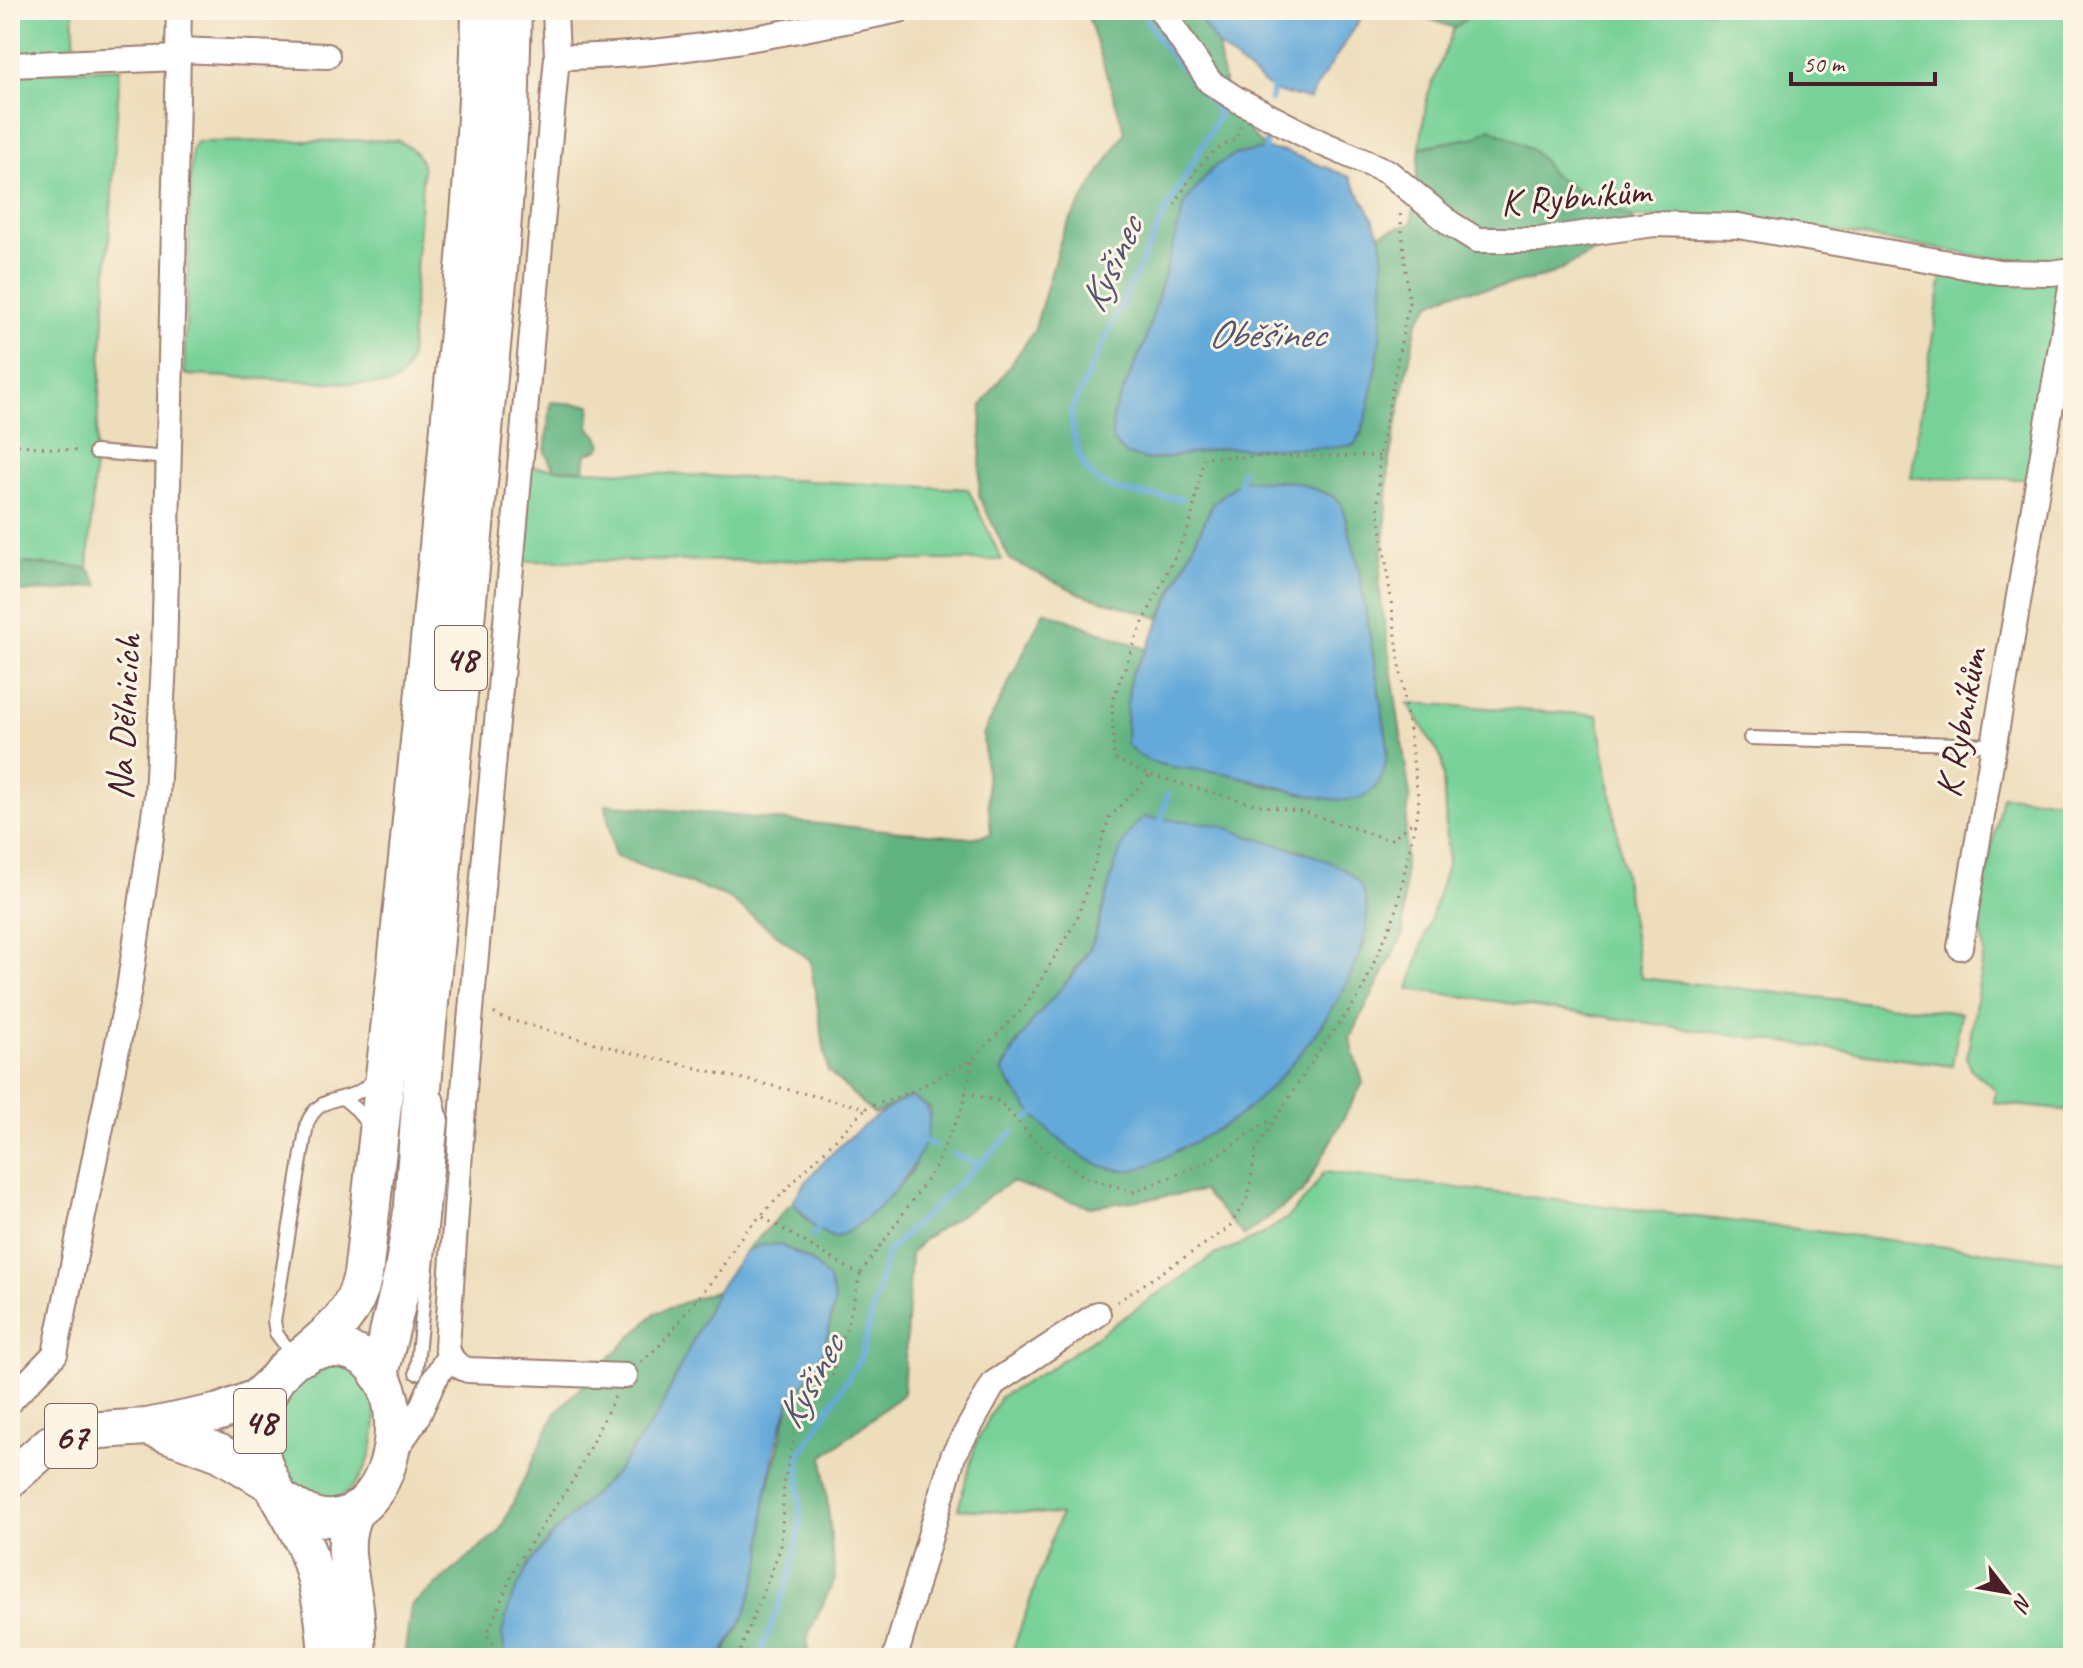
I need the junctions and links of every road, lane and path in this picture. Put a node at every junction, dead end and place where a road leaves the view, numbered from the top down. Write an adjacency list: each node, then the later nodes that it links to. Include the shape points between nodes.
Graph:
1 (179, 10): 7 (street, Na Dělnicích)
2 (481, 10): 29 (highway, 48, via 469,214 413,820)
3 (512, 10): 29 (highway, 48, via 499,255)
4 (555, 10): 9 (street)
5 (899, 10): 9 (street, via 731,43)
6 (1161, 10): 11 (street, K Rybníkům, via 1210,82)
7 (179, 54): 8 (street); 10 (street); 22 (street, Na Dělnicích)
8 (327, 56)
9 (557, 57): 28 (street)
10 (10, 65)
11 (1247, 105): 14 (street, K Rybníkům); 15 (path, via 1236,139 1213,149)
12 (16, 106): 13 (path)
13 (10, 151)
14 (1398, 180): 16 (street, K Rybníkům, via 1477,240 1539,240 1654,224 1739,226 1999,272); 21 (path, via 1409,302)
15 (1175, 205)
16 (2073, 272): 24 (street, K Rybníkům)
17 (10, 337): 18 (path)
18 (16, 338)
19 (10, 444): 20 (path)
20 (95, 452): 22 (lane)
21 (1379, 456): 25 (path, via 1204,457 1190,525 1137,635 1112,702 1114,759); 26 (path, via 1378,505 1419,804)
22 (169, 458): 43 (street, Na Dělnicích, via 157,795 129,989 55,1354)
23 (1750, 738): 24 (lane)
24 (1992, 745): 27 (street, K Rybníkům)
25 (1150, 775): 26 (path, via 1304,812 1390,840); 30 (path, via 1109,818 1077,919 1026,1005)
26 (1415, 820): 34 (path, via 1396,912 1360,995)
27 (1960, 947)
28 (472, 998): 33 (path, via 499,1017); 39 (street)
29 (407, 1044): 32 (lane, via 369,1085); 35 (highway, 48); 41 (highway, 48, via 410,1239)
30 (972, 1060): 31 (path); 33 (path)
31 (965, 1093): 34 (path, via 999,1101 1037,1143 1085,1177 1134,1192 1207,1162); 37 (path, via 933,1171)
32 (344, 1099): 35 (lane, via 369,1126); 40 (lane, via 319,1104 307,1124 275,1307 276,1333)
33 (866, 1108): 36 (path)
34 (1276, 1116): 38 (path, via 1256,1149 1248,1197 1229,1228)
35 (377, 1163): 40 (highway, 48, via 358,1293 341,1324)
36 (761, 1216): 37 (path); 42 (path, via 661,1344)
37 (860, 1275): 52 (path, via 832,1376 798,1418 784,1483 781,1547)
38 (1098, 1314): 53 (street, via 994,1383 953,1456)
39 (449, 1356): 41 (street); 42 (street, via 468,1370)
40 (291, 1365): 41 (main road, 48, via 328,1348 352,1351); 44 (main road, 67, via 256,1398 237,1407); 47 (main road, 48, via 261,1415 259,1430 262,1460)
41 (403, 1376): 45 (main road, 48); 45 (street, via 416,1420)
42 (625, 1376): 51 (path, via 574,1479 517,1563 487,1634)
43 (10, 1401)
44 (147, 1427): 46 (main road, 67, via 60,1440); 47 (main road, 67, via 238,1461)
45 (390, 1458): 48 (main road, 48, via 379,1486)
46 (10, 1479)
47 (275, 1491): 48 (main road, 48, via 319,1517); 49 (main road, 48, via 305,1547 320,1591)
48 (356, 1509): 50 (main road, 48, via 346,1543)
49 (327, 1658)
50 (358, 1658)
51 (501, 1658)
52 (737, 1658)
53 (895, 1658)

